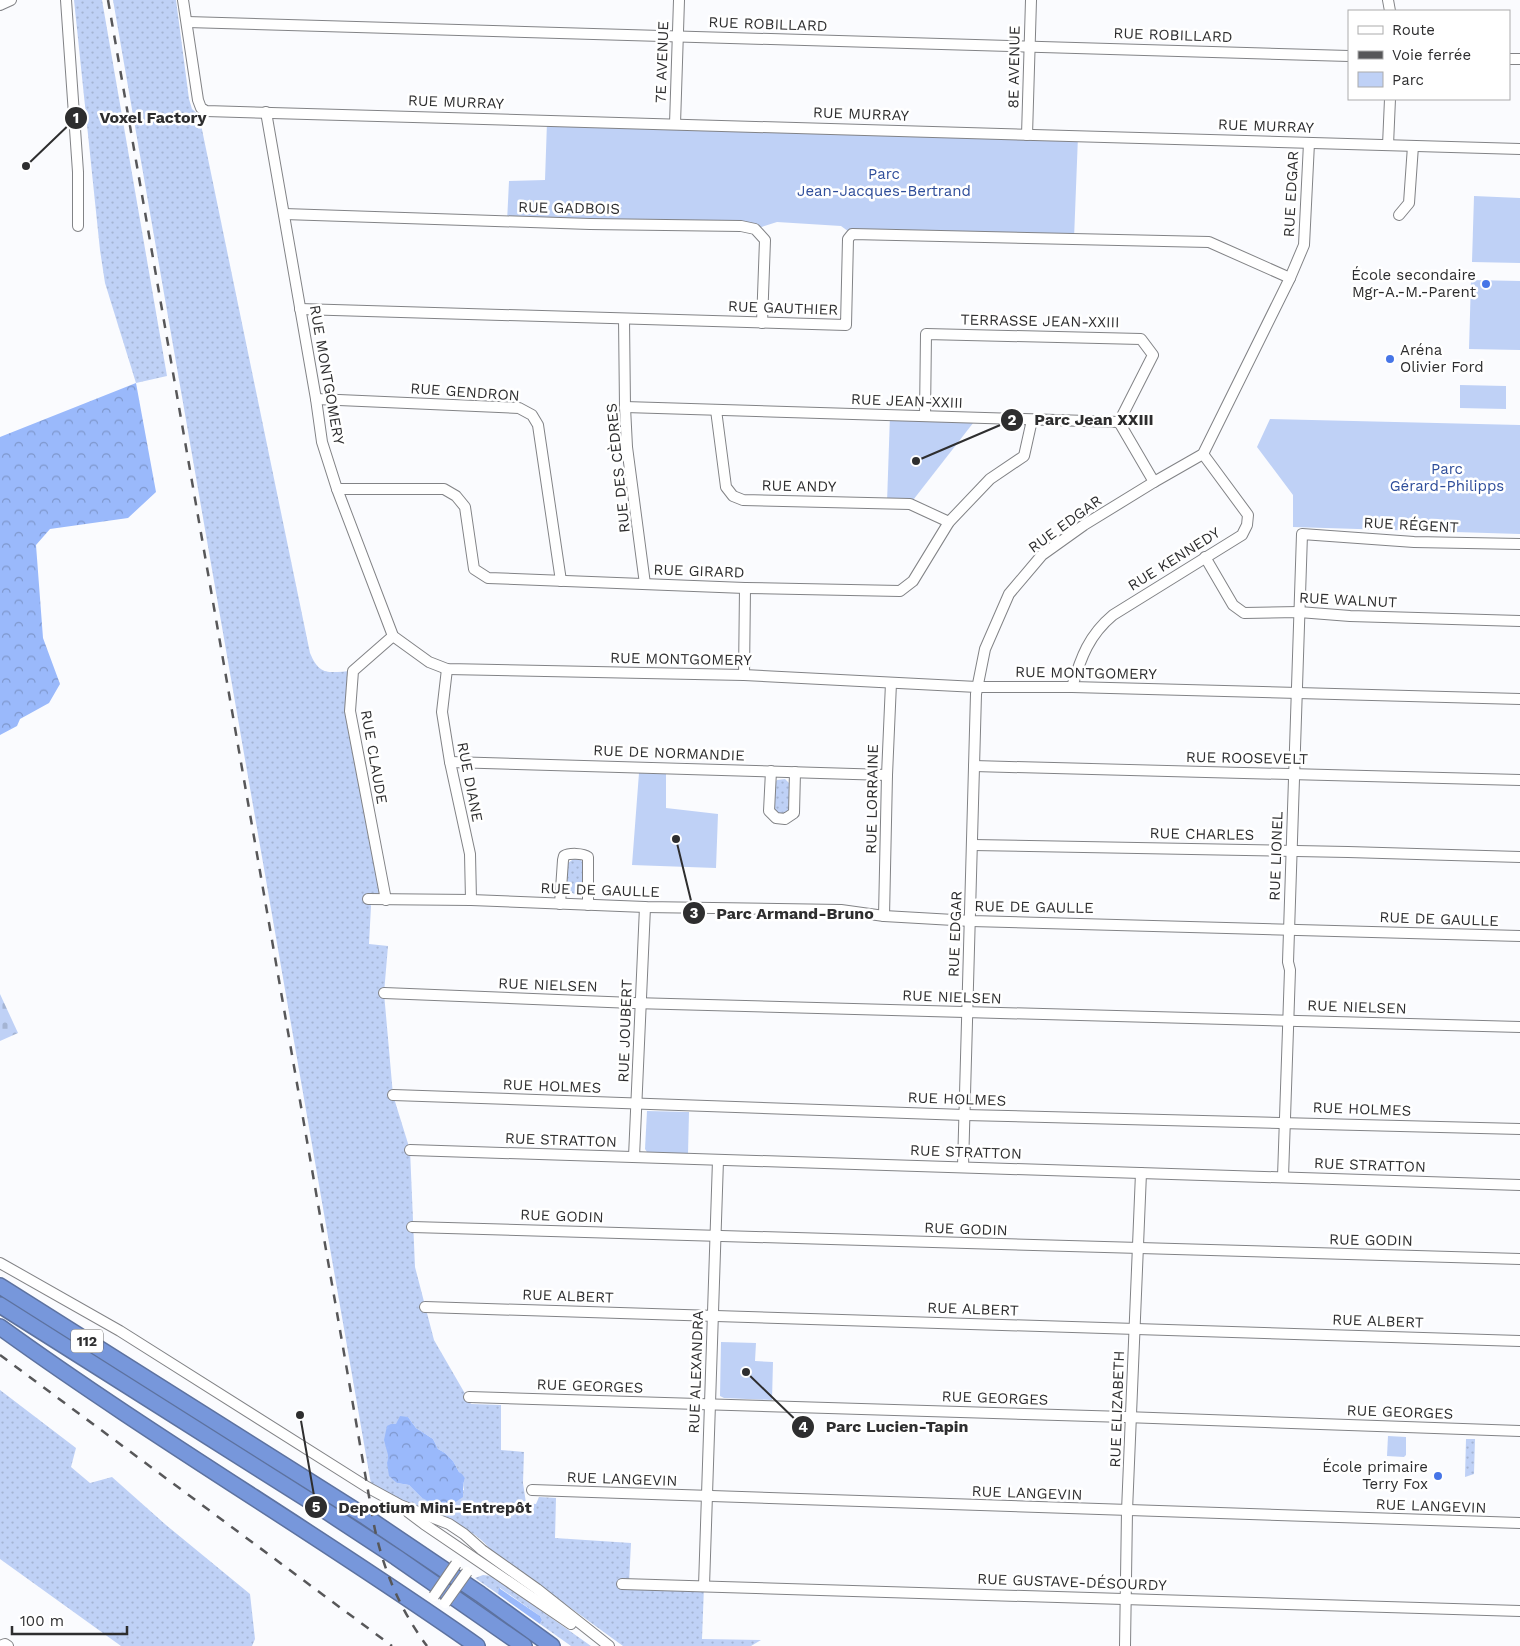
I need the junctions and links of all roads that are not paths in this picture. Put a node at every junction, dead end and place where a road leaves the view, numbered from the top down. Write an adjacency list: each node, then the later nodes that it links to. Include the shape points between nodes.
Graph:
1 (12, 0): 6 (street)
2 (66, 0): 21 (street, via 78,172)
3 (183, 0): 7 (street)
4 (679, 0): 8 (street, 7E AVENUE)
5 (1031, 0): 9 (street, 8E AVENUE)
6 (0, 5)
7 (187, 22): 8 (street, RUE ROBILLARD); 12 (street, RUE MURRAY, via 201,108)
8 (678, 36): 9 (street, RUE ROBILLARD); 13 (street, 7E AVENUE)
9 (1030, 46): 10 (street, RUE ROBILLARD); 14 (street, 8E AVENUE)
10 (1348, 56)
11 (1390, 100): 16 (street)
12 (266, 112): 13 (street, RUE MURRAY); 19 (street, RUE MONTGOMERY)
13 (675, 124): 14 (street, RUE MURRAY)
14 (1027, 135): 15 (street, RUE MURRAY)
15 (1309, 143): 16 (street, RUE MURRAY); 22 (street, RUE EDGAR, via 1304,245)
16 (1388, 145): 17 (street, RUE MURRAY)
17 (1413, 146): 18 (street, RUE MURRAY); 20 (street, via 1409,203)
18 (1520, 149)
19 (284, 214): 23 (street, RUE MONTGOMERY); 25 (street, RUE GADBOIS, via 741,226 755,230 765,240)
20 (1399, 215)
21 (78, 226)
22 (1290, 278): 25 (street, RUE GAUTHIER, via 1209,242 852,234 848,240 846,325); 32 (street, RUE EDGAR)
23 (300, 309): 24 (street, RUE GAUTHIER); 26 (street, RUE MONTGOMERY)
24 (624, 319): 25 (street, RUE GAUTHIER); 27 (street, RUE DES CÈDRES)
25 (762, 323)
26 (316, 399): 34 (street, RUE MONTGOMERY, via 322,442); 39 (street, RUE GENDRON, via 519,408 532,415 538,425)
27 (625, 407): 28 (street, RUE JEAN-XXIII); 40 (street, RUE DES CÈDRES)
28 (716, 410): 29 (street, RUE JEAN-XXIII); 35 (street, RUE ANDY, via 726,487 733,496 743,500 910,504)
29 (925, 416): 30 (street, RUE JEAN-XXIII); 31 (street, TERRASSE JEAN-XXIII, via 926,334 1142,339 1153,355)
30 (1032, 420): 31 (street, RUE JEAN-XXIII); 35 (street, RUE GIRARD, via 1024,456 990,479)
31 (1119, 422): 33 (street)
32 (1203, 454): 33 (street, RUE EDGAR); 38 (street, RUE KENNEDY, via 1248,516 1242,535)
33 (1154, 482): 48 (street, RUE EDGAR, via 1042,555 1009,594 985,649)
34 (337, 489): 39 (street, RUE GIRARD, via 444,489 456,496 464,507 474,569 488,578); 44 (street, RUE MONTGOMERY)
35 (949, 522): 41 (street, RUE GIRARD, via 913,581 900,591)
36 (1302, 534): 37 (street, RUE RÉGENT, via 1414,542); 42 (street, RUE LIONEL)
37 (1520, 544)
38 (1205, 557): 42 (street, RUE WALNUT, via 1233,605 1244,614); 49 (street, RUE KENNEDY, via 1103,624 1080,659)
39 (560, 581): 40 (street, RUE GIRARD)
40 (645, 584): 41 (street, RUE GIRARD)
41 (745, 588): 46 (street)
42 (1299, 612): 43 (street, RUE WALNUT); 50 (street, RUE LIONEL)
43 (1520, 621)
44 (393, 636): 45 (street, RUE MONTGOMERY, via 429,662); 63 (street, RUE CLAUDE, via 353,671 350,712)
45 (447, 669): 46 (street, RUE MONTGOMERY); 52 (street, RUE DIANE, via 442,712)
46 (744, 676): 47 (street, RUE MONTGOMERY)
47 (891, 683): 48 (street, RUE MONTGOMERY); 56 (street, RUE LORRAINE)
48 (977, 687): 49 (street, RUE MONTGOMERY); 53 (street, RUE EDGAR)
49 (1072, 687): 50 (street, RUE MONTGOMERY)
50 (1296, 692): 51 (street, RUE MONTGOMERY); 57 (street, RUE LIONEL)
51 (1520, 699)
52 (450, 762): 54 (street, RUE DE NORMANDIE); 64 (street, RUE DIANE, via 470,854)
53 (974, 766): 57 (street, RUE ROOSEVELT); 59 (street, RUE EDGAR)
54 (771, 771): 55 (street, RUE DE NORMANDIE); 55 (street, via 768,811 785,820 794,813)
55 (795, 772): 56 (street, RUE DE NORMANDIE)
56 (886, 774): 68 (street, RUE LORRAINE)
57 (1294, 774): 58 (street, RUE ROOSEVELT); 60 (street, RUE LIONEL)
58 (1520, 780)
59 (973, 844): 60 (street, RUE CHARLES); 69 (street, RUE EDGAR)
60 (1291, 851): 61 (street, RUE CHARLES); 70 (street, RUE LIONEL)
61 (1520, 857)
62 (368, 899): 63 (street, RUE DE GAULLE)
63 (386, 900): 64 (street, RUE DE GAULLE)
64 (471, 900): 65 (street, RUE DE GAULLE)
65 (560, 904): 66 (street, RUE DE GAULLE); 66 (street, via 563,860 567,854 588,857)
66 (588, 905): 67 (street, RUE DE GAULLE)
67 (645, 907): 68 (street, RUE DE GAULLE, via 841,910); 73 (street, RUE JOUBERT)
68 (884, 916): 69 (street, RUE DE GAULLE)
69 (971, 921): 70 (street, RUE DE GAULLE); 74 (street, RUE EDGAR)
70 (1289, 928): 71 (street, RUE DE GAULLE); 75 (street, RUE LIONEL)
71 (1520, 936)
72 (384, 993): 73 (street, RUE NIELSEN)
73 (641, 1003): 74 (street, RUE NIELSEN); 78 (street, RUE JOUBERT)
74 (968, 1012): 75 (street, RUE NIELSEN); 79 (street, RUE EDGAR)
75 (1288, 1020): 76 (street, RUE NIELSEN); 80 (street, RUE LIONEL)
76 (1520, 1027)
77 (392, 1095): 78 (street, RUE HOLMES)
78 (637, 1104): 79 (street, RUE HOLMES); 83 (street, RUE JOUBERT)
79 (965, 1115): 80 (street, RUE HOLMES); 85 (street, RUE EDGAR)
80 (1286, 1122): 81 (street, RUE HOLMES); 87 (street, RUE LIONEL)
81 (1520, 1129)
82 (410, 1150): 83 (street, RUE STRATTON)
83 (634, 1157): 84 (street, RUE STRATTON)
84 (718, 1160): 85 (street, RUE STRATTON); 90 (street, RUE ALEXANDRA)
85 (964, 1167): 86 (street, RUE STRATTON)
86 (1141, 1173): 87 (street, RUE STRATTON); 91 (street, RUE ELIZABETH)
87 (1283, 1177): 88 (street, RUE STRATTON)
88 (1520, 1185)
89 (412, 1227): 90 (street, RUE GODIN)
90 (715, 1236): 91 (street, RUE GODIN); 97 (street, RUE ALEXANDRA)
91 (1138, 1249): 92 (street, RUE GODIN); 99 (street, RUE ELIZABETH)
92 (1520, 1259)
93 (0, 1263): 107 (street, via 120,1331)
94 (0, 1286): 123 (highway, 112, via 366,1517)
95 (0, 1305): 122 (highway, 112, via 347,1524)
96 (425, 1307): 97 (street, RUE ALBERT)
97 (713, 1316): 99 (street, RUE ALBERT); 102 (street, RUE ALEXANDRA)
98 (0, 1327): 118 (highway, via 140,1425)
99 (1135, 1329): 100 (street, RUE ALBERT); 103 (street, RUE ELIZABETH)
100 (1520, 1340)
101 (469, 1397): 102 (street, RUE GEORGES)
102 (709, 1405): 103 (street, RUE GEORGES); 106 (street, RUE ALEXANDRA)
103 (1131, 1417): 104 (street, RUE GEORGES); 108 (street, RUE ELIZABETH)
104 (1520, 1431)
105 (532, 1490): 106 (street, RUE LANGEVIN)
106 (707, 1497): 108 (street, RUE LANGEVIN); 115 (street, RUE ALEXANDRA)
107 (400, 1505): 110 (street, via 449,1524); 112 (street)
108 (1127, 1512): 109 (street, RUE LANGEVIN); 116 (street, RUE ELIZABETH)
109 (1520, 1523)
110 (471, 1540): 111 (street); 112 (street)
111 (482, 1550): 113 (street); 124 (street, via 537,1588)
112 (464, 1551): 113 (street); 118 (street, bridge, via 434,1596)
113 (476, 1559): 118 (street, bridge, via 445,1603); 124 (street)
114 (622, 1584): 115 (street, RUE GUSTAVE-DÉSOURDY)
115 (704, 1586): 116 (street, RUE GUSTAVE-DÉSOURDY)
116 (1126, 1599): 117 (street, RUE GUSTAVE-DÉSOURDY); 125 (street, RUE ELIZABETH)
117 (1520, 1611)
118 (431, 1614): 121 (highway)
119 (0, 1646): 120 (street)
120 (8, 1646)
121 (477, 1646)
122 (524, 1646)
123 (552, 1646)
124 (607, 1646)
125 (1125, 1646)

